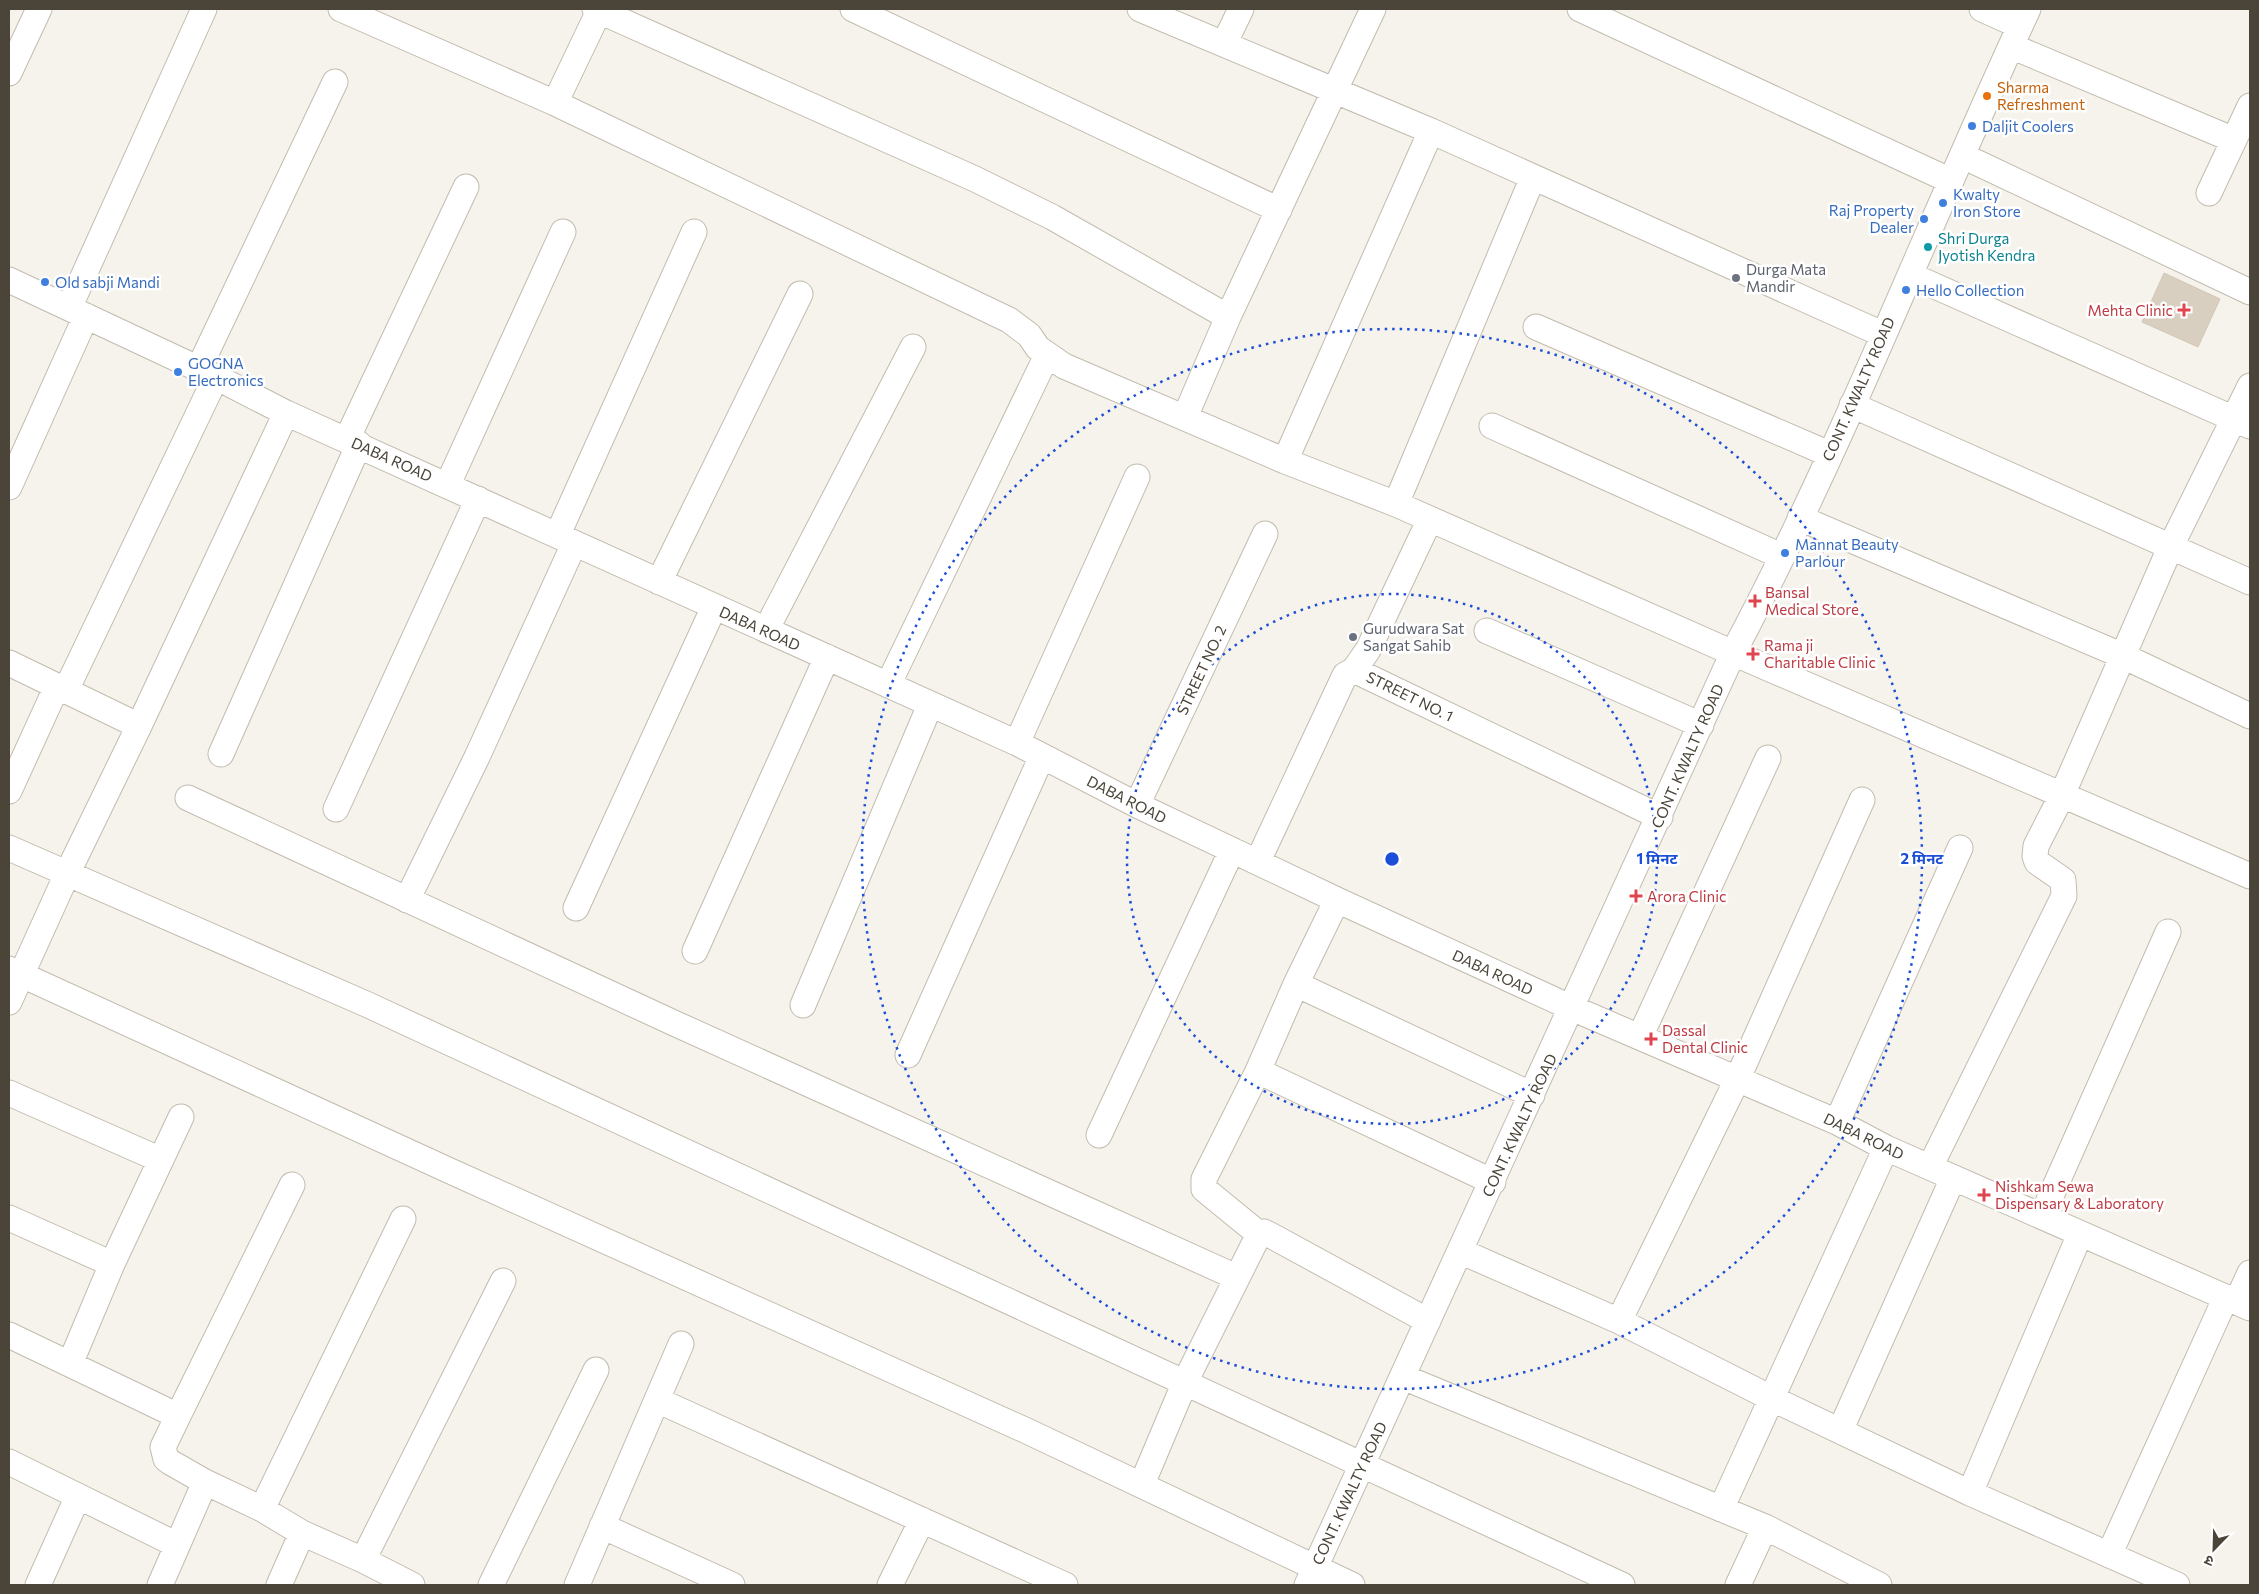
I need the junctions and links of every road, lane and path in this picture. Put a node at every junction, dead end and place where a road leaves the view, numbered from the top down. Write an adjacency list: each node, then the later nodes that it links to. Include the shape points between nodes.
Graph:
1 (40, 9): 13 (street)
2 (204, 9): 32 (street)
3 (341, 9): 16 (street)
4 (853, 9): 25 (street)
5 (1140, 9): 12 (street)
6 (1240, 9): 12 (street)
7 (1373, 9): 15 (street)
8 (1982, 9): 11 (street)
9 (598, 10): 16 (street); 33 (street, via 975,179 1052,217)
10 (1588, 10): 22 (street)
11 (2020, 27): 19 (street); 20 (street, CONT. KWALTY ROAD)
12 (1224, 44): 15 (street)
13 (9, 73)
14 (335, 82): 38 (street)
15 (1335, 90): 18 (street); 25 (street)
16 (555, 104): 37 (street, via 1009,320 1030,335)
17 (2250, 106): 19 (street)
18 (1431, 131): 21 (street); 47 (street)
19 (2234, 140): 24 (street)
20 (1963, 156): 22 (street, CONT. KWALTY ROAD); 30 (street)
21 (1533, 177): 35 (street); 52 (street)
22 (1951, 181): 28 (street, CONT. KWALTY ROAD)
23 (466, 187): 45 (street)
24 (2209, 193)
25 (1279, 210): 33 (street)
26 (563, 232): 49 (street)
27 (694, 232): 56 (street)
28 (1910, 275): 35 (street, CONT. KWALTY ROAD); 43 (street)
29 (9, 280): 32 (street, DABA ROAD)
30 (2250, 292)
31 (800, 294): 59 (street)
32 (77, 312): 38 (street, DABA ROAD); 50 (street)
33 (1228, 317): 42 (street)
34 (1536, 327): 46 (street)
35 (1882, 334): 40 (street, CONT. KWALTY ROAD)
36 (912, 347): 62 (street)
37 (1047, 356): 42 (street); 69 (street)
38 (208, 372): 41 (street, DABA ROAD); 70 (street)
39 (2250, 386): 43 (street)
40 (1852, 405): 46 (street, CONT. KWALTY ROAD); 57 (street)
41 (286, 413): 45 (street, DABA ROAD); 74 (street)
42 (1185, 417): 47 (street)
43 (2242, 422): 57 (street)
44 (1492, 426): 58 (street)
45 (353, 442): 49 (street, DABA ROAD); 76 (street)
46 (1829, 454): 53 (street, CONT. KWALTY ROAD)
47 (1285, 461): 52 (street)
48 (1137, 477): 75 (street)
49 (448, 484): 51 (street, DABA ROAD)
50 (9, 487)
51 (478, 500): 56 (street, DABA ROAD); 84 (street)
52 (1396, 504): 54 (street)
53 (1800, 518): 58 (street, CONT. KWALTY ROAD); 65 (street)
54 (1430, 519): 64 (street); 68 (street, via 1368,650)
55 (1265, 534): 83 (street, STREET NO. 2)
56 (566, 539): 59 (street, DABA ROAD); 92 (street, via 477,757)
57 (2170, 548): 60 (street); 65 (street)
58 (1781, 556): 64 (street, CONT. KWALTY ROAD)
59 (659, 582): 61 (street, DABA ROAD)
60 (2250, 582)
61 (714, 607): 62 (street, DABA ROAD); 94 (street)
62 (766, 630): 66 (street, DABA ROAD)
63 (1487, 631): 73 (street)
64 (1733, 653): 73 (street, CONT. KWALTY ROAD); 80 (street)
65 (2123, 656): 72 (street); 80 (street)
66 (827, 657): 69 (street, DABA ROAD); 96 (street)
67 (9, 663): 70 (street)
68 (1354, 670): 85 (street, STREET NO. 1); 89 (street, STREET NO. 1, via 1345,675)
69 (888, 685): 71 (street, DABA ROAD)
70 (62, 688): 74 (street); 79 (street)
71 (930, 705): 75 (street, DABA ROAD); 100 (street)
72 (2250, 716)
73 (1701, 724): 85 (street, CONT. KWALTY ROAD)
74 (139, 726): 90 (street)
75 (1018, 743): 77 (street, DABA ROAD)
76 (220, 754)
77 (1042, 756): 83 (street, DABA ROAD); 103 (street)
78 (1768, 758): 102 (street)
79 (9, 791)
80 (2062, 795): 91 (street); 113 (street, via 2036,846 2035,856 2040,866 2063,880 2064,896)
81 (188, 798): 92 (street)
82 (1862, 800): 105 (street)
83 (1138, 806): 88 (street, DABA ROAD)
84 (336, 809)
85 (1660, 817): 101 (street, CONT. KWALTY ROAD)
86 (9, 848): 90 (street)
87 (1960, 848): 109 (street)
88 (1232, 850): 89 (street, DABA ROAD); 110 (street)
89 (1258, 861): 93 (street, DABA ROAD)
90 (67, 874): 97 (street); 135 (street, via 375,1008)
91 (2250, 876)
92 (407, 900): 125 (street)
93 (1337, 900): 98 (street); 101 (street, DABA ROAD)
94 (576, 908)
95 (2168, 932): 117 (street)
96 (695, 951)
97 (15, 972): 99 (street); 143 (street)
98 (1296, 984): 104 (street); 107 (street)
99 (9, 1002)
100 (803, 1005)
101 (1572, 1008): 102 (street, DABA ROAD); 107 (street, CONT. KWALTY ROAD)
102 (1640, 1037): 105 (street, DABA ROAD)
103 (908, 1055)
104 (1258, 1070): 115 (street); 120 (street, via 1203,1184 1208,1194)
105 (1737, 1080): 109 (street, DABA ROAD); 129 (street)
106 (9, 1093): 112 (street)
107 (1532, 1096): 115 (street, CONT. KWALTY ROAD)
108 (181, 1117): 112 (street)
109 (1837, 1122): 111 (street, DABA ROAD)
110 (1099, 1135)
111 (1886, 1148): 113 (street, DABA ROAD); 136 (street)
112 (161, 1160): 123 (street)
113 (1930, 1167): 114 (street, DABA ROAD)
114 (1953, 1178): 117 (street, DABA ROAD); 139 (street)
115 (1492, 1182): 122 (street, CONT. KWALTY ROAD)
116 (292, 1185): 138 (street)
117 (2042, 1216): 121 (street, DABA ROAD)
118 (9, 1218): 123 (street)
119 (403, 1219): 146 (street)
120 (1259, 1234): 125 (street); 128 (street, via 1264,1232 1272,1236)
121 (2080, 1234): 127 (street, DABA ROAD); 144 (street)
122 (1460, 1251): 128 (street, CONT. KWALTY ROAD); 129 (street)
123 (112, 1264): 132 (street)
124 (2250, 1273): 127 (street)
125 (1236, 1277): 135 (street)
126 (503, 1281): 154 (street)
127 (2238, 1302): 153 (street)
128 (1428, 1321): 134 (street, CONT. KWALTY ROAD)
129 (1619, 1321): 136 (street)
130 (9, 1335): 132 (street)
131 (680, 1344): 137 (street)
132 (70, 1364): 138 (street)
133 (596, 1370): 161 (street)
134 (1402, 1378): 141 (street, CONT. KWALTY ROAD); 147 (street)
135 (1185, 1382): 141 (street); 143 (street)
136 (1771, 1398): 139 (street); 147 (street)
137 (657, 1400): 148 (street); 149 (street)
138 (178, 1416): 142 (street, via 163,1447 164,1454 170,1462)
139 (1840, 1431): 144 (street)
140 (9, 1462): 145 (street)
141 (1361, 1464): 155 (street, CONT. KWALTY ROAD); 167 (street)
142 (205, 1482): 146 (street); 152 (street)
143 (1142, 1484): 155 (street)
144 (1970, 1494): 153 (street)
145 (78, 1496): 152 (street); 157 (street)
146 (262, 1509): 151 (street)
147 (1721, 1509): 150 (street)
148 (922, 1520): 164 (street); 165 (street)
149 (602, 1526): 162 (street); 163 (street)
150 (1765, 1527): 156 (street); 168 (street)
151 (302, 1533): 154 (street); 159 (street)
152 (177, 1545): 158 (street)
153 (2109, 1555): 169 (street)
154 (364, 1560): 160 (street)
155 (1311, 1577): 166 (street)
156 (1873, 1584)
157 (38, 1585)
158 (160, 1585)
159 (279, 1585)
160 (410, 1585)
161 (491, 1585)
162 (577, 1585)
163 (732, 1585)
164 (890, 1585)
165 (1065, 1585)
166 (1352, 1585)
167 (1622, 1585)
168 (1738, 1585)
169 (2177, 1585)

